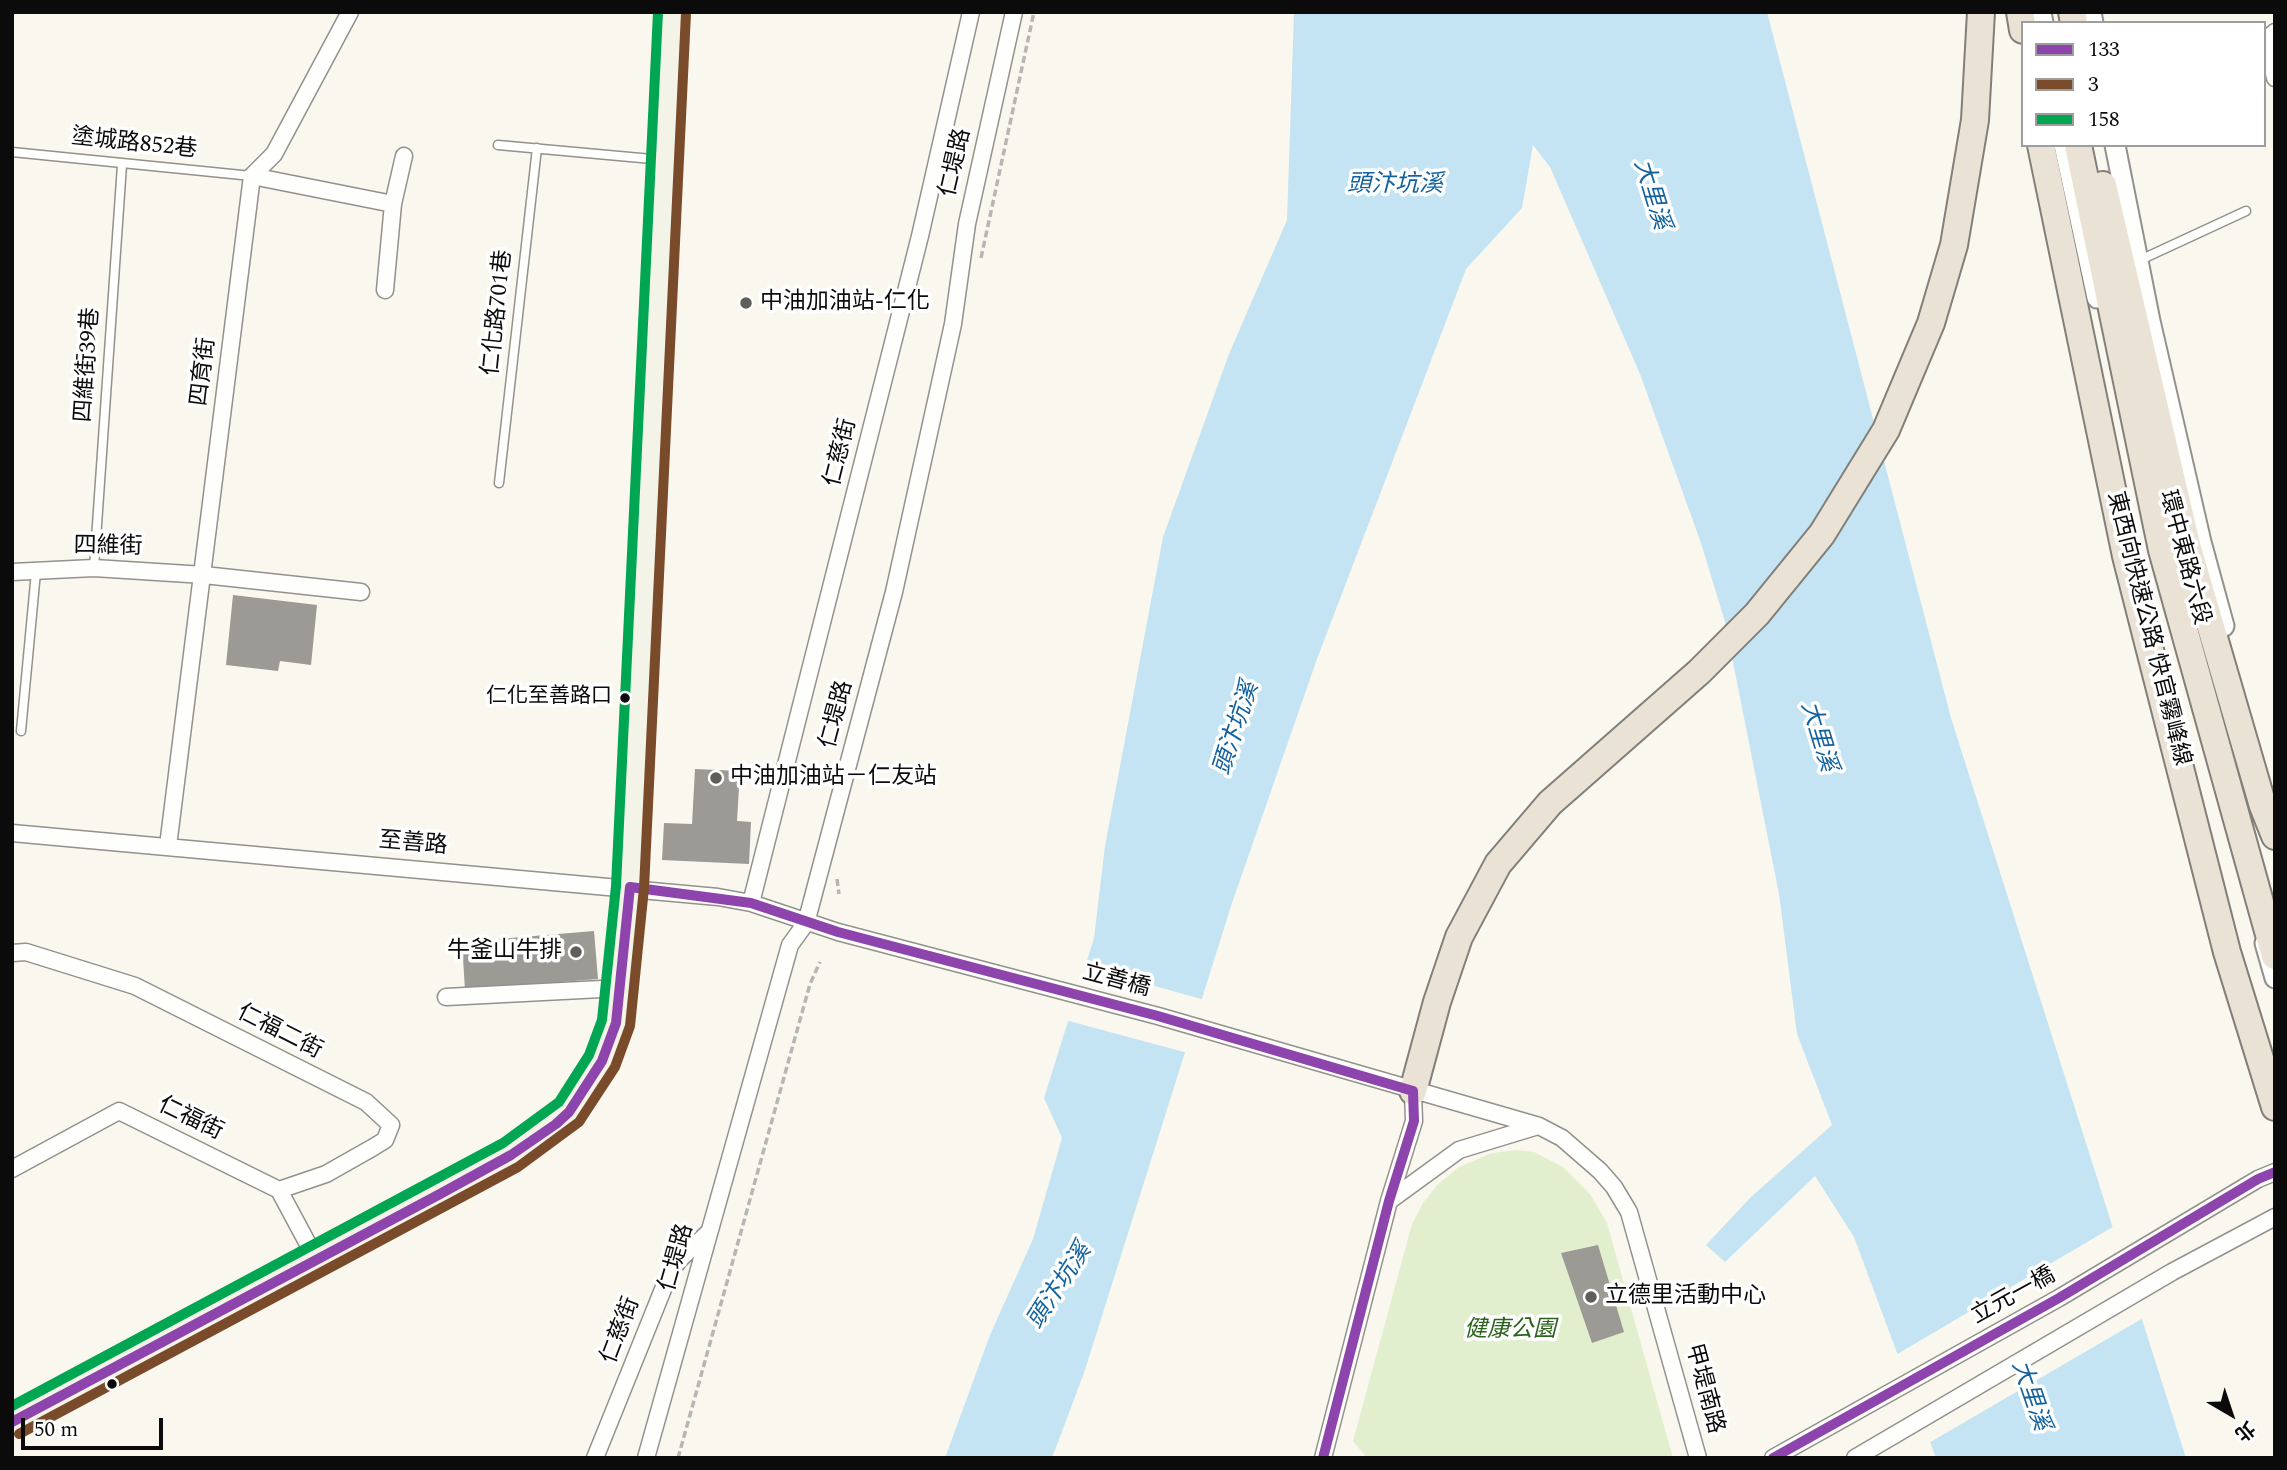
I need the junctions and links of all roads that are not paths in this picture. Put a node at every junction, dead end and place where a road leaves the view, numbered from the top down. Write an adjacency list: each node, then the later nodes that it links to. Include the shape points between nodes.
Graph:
1 (350, 12): 19 (street, via 274,154)
2 (672, 12): 17 (main road)
3 (971, 12): 36 (street, 仁慈街, via 920,236)
4 (1014, 12): 37 (street, 仁堤路, via 894,592)
5 (1981, 12): 43 (highway, via 1975,120 1954,245 1931,323 1886,429 1822,534 1761,609 1718,654 1550,803 1498,864 1459,937)
6 (2269, 37): 7 (street)
7 (2275, 78)
8 (498, 145): 14 (lane)
9 (2041, 147): 44 (highway, 東西向快速公路 快官霧峰線, via 2126,556 2227,952)
10 (2064, 147): 40 (street, 環中東路六段, via 2154,554)
11 (2078, 147): 39 (highway, 東西向快速公路 快官霧峰線, via 2162,550)
12 (2096, 147): 33 (highway, via 2187,545)
13 (2115, 147): 22 (street, 環中東路六段)
14 (537, 148): 17 (lane); 24 (lane, 仁化路701巷)
15 (12, 152): 18 (lane, 塗城路852巷)
16 (404, 156): 20 (street)
17 (666, 160): 35 (main road)
18 (122, 165): 19 (lane, 塗城路852巷); 25 (lane, 四維街39巷)
19 (252, 176): 20 (street); 28 (street, 四育街)
20 (393, 204): 23 (street)
21 (2246, 211): 22 (lane)
22 (2138, 261): 31 (street, 環中東路六段, via 2201,542)
23 (385, 290)
24 (499, 483)
25 (94, 568): 27 (street, 四維街); 28 (street, 四維街)
26 (12, 572): 27 (street, 四維街)
27 (36, 572): 30 (lane)
28 (204, 575): 29 (street); 34 (street, 四育街)
29 (361, 592)
30 (21, 731)
31 (2275, 813)
32 (12, 834): 34 (street, 至善路)
33 (2275, 836)
34 (168, 846): 35 (street, 至善路)
35 (630, 887): 36 (street, 至善路); 41 (main road)
36 (751, 903): 37 (street, 至善路)
37 (806, 923): 43 (street, 立善橋, via 1158,1016); 51 (street, 仁堤路, via 790,945)
38 (12, 953): 48 (street, 仁福二街, via 26,952 135,986 366,1102 391,1125 385,1140 372,1148 326,1174)
39 (2275, 956)
40 (2275, 978)
41 (621, 988): 42 (street); 52 (main road, via 616,1023 602,1061 556,1125 511,1155)
42 (446, 997)
43 (1413, 1091): 45 (street, 甲堤南路); 49 (street, via 1414,1121)
44 (2275, 1107)
45 (1539, 1126): 49 (street, via 1459,1150); 57 (street, 甲堤南路, via 1581,1153 1625,1205)
46 (12, 1170): 48 (street, 仁福街, via 119,1111)
47 (2275, 1172): 58 (street, 立元一橋)
48 (279, 1190): 52 (street)
49 (1389, 1201): 56 (street)
50 (2275, 1217): 59 (street, via 2172,1272)
51 (709, 1233): 54 (street, 仁慈街, via 670,1272); 55 (street, 仁堤路)
52 (316, 1259): 53 (main road)
53 (12, 1422)
54 (595, 1458)
55 (646, 1458)
56 (1322, 1458)
57 (1698, 1458)
58 (1773, 1458)
59 (1855, 1458)

